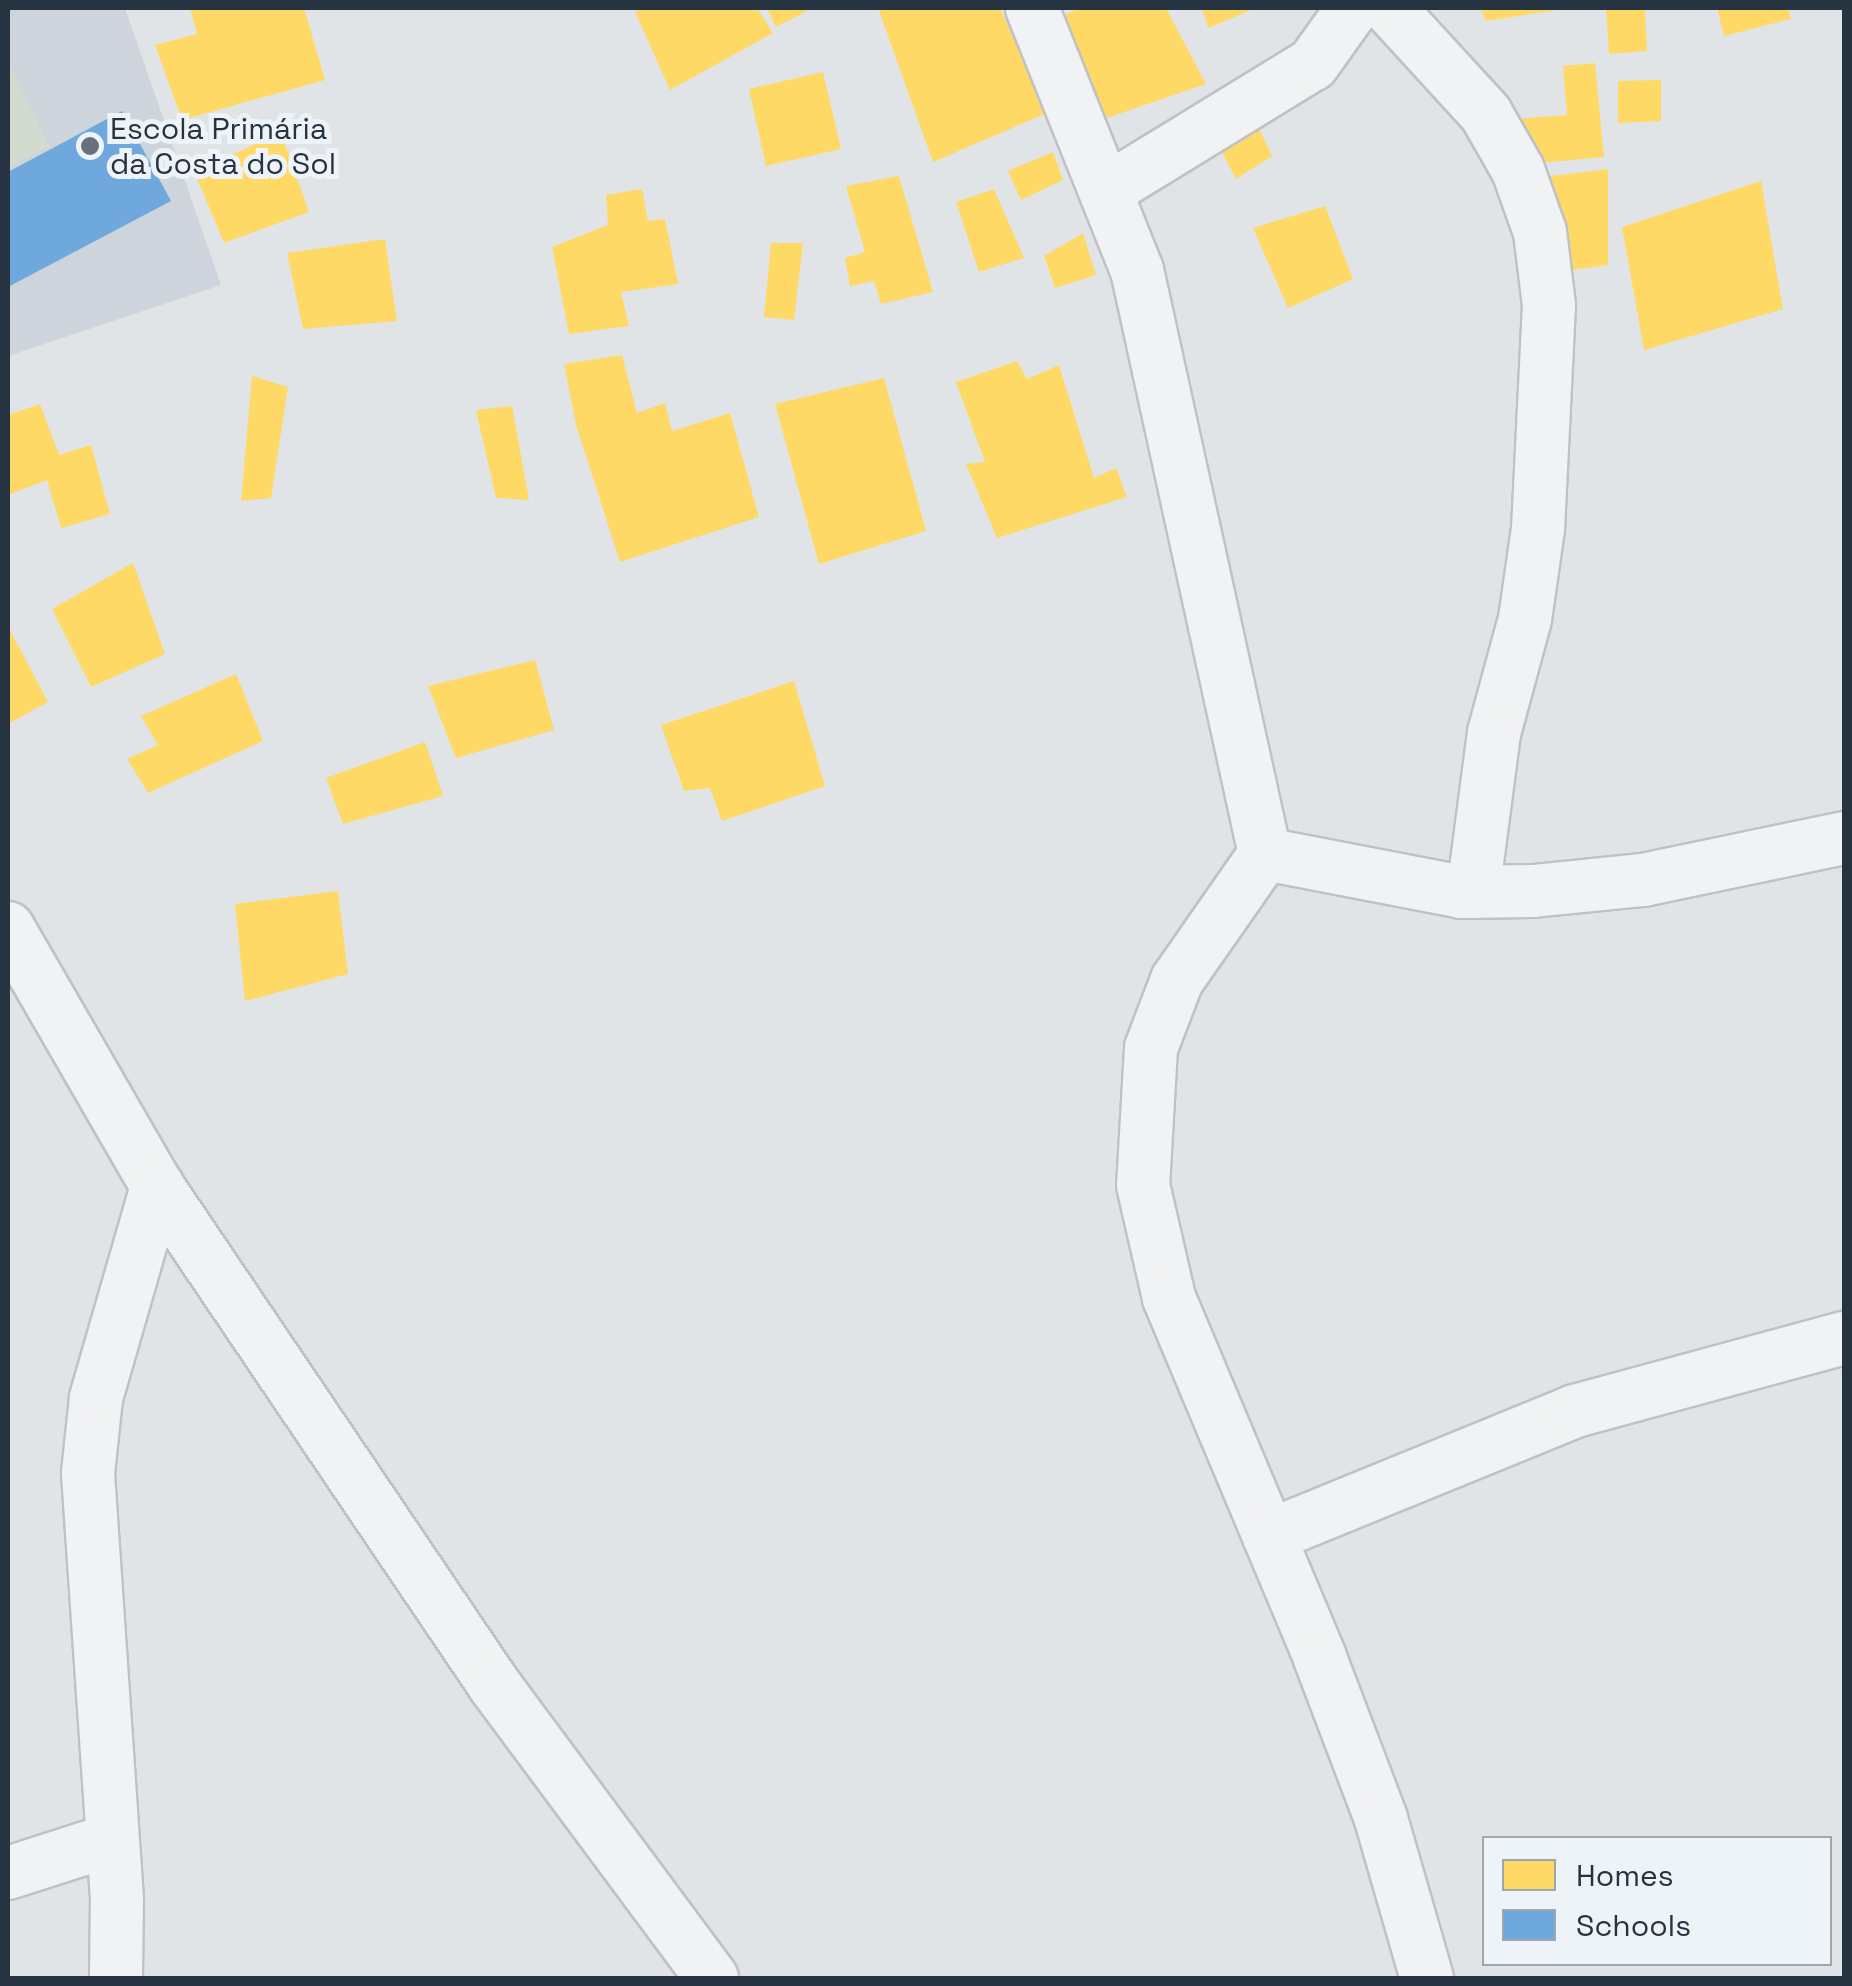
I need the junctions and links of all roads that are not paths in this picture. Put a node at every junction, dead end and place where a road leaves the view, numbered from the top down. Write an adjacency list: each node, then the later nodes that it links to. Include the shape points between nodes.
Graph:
1 (1032, 8): 4 (street)
2 (1354, 8): 4 (street, via 1314,64)
3 (1389, 8): 7 (street, via 1486,114 1518,170 1540,232 1549,306 1538,529 1525,620 1494,733)
4 (1107, 190): 6 (street, via 1136,270 1170,402)
5 (1844, 838): 7 (street, via 1643,880)
6 (1265, 854): 7 (street); 11 (street, via 1176,980 1151,1048 1143,1185 1170,1298)
7 (1472, 892)
8 (8, 928): 9 (street)
9 (157, 1186): 12 (street, via 96,1398 88,1473); 15 (street, via 495,1686)
10 (1844, 1338): 11 (street, via 1575,1411)
11 (1269, 1536): 16 (street, via 1381,1819)
12 (111, 1840): 13 (street); 14 (street)
13 (8, 1873)
14 (116, 1978)
15 (712, 1978)
16 (1427, 1978)

